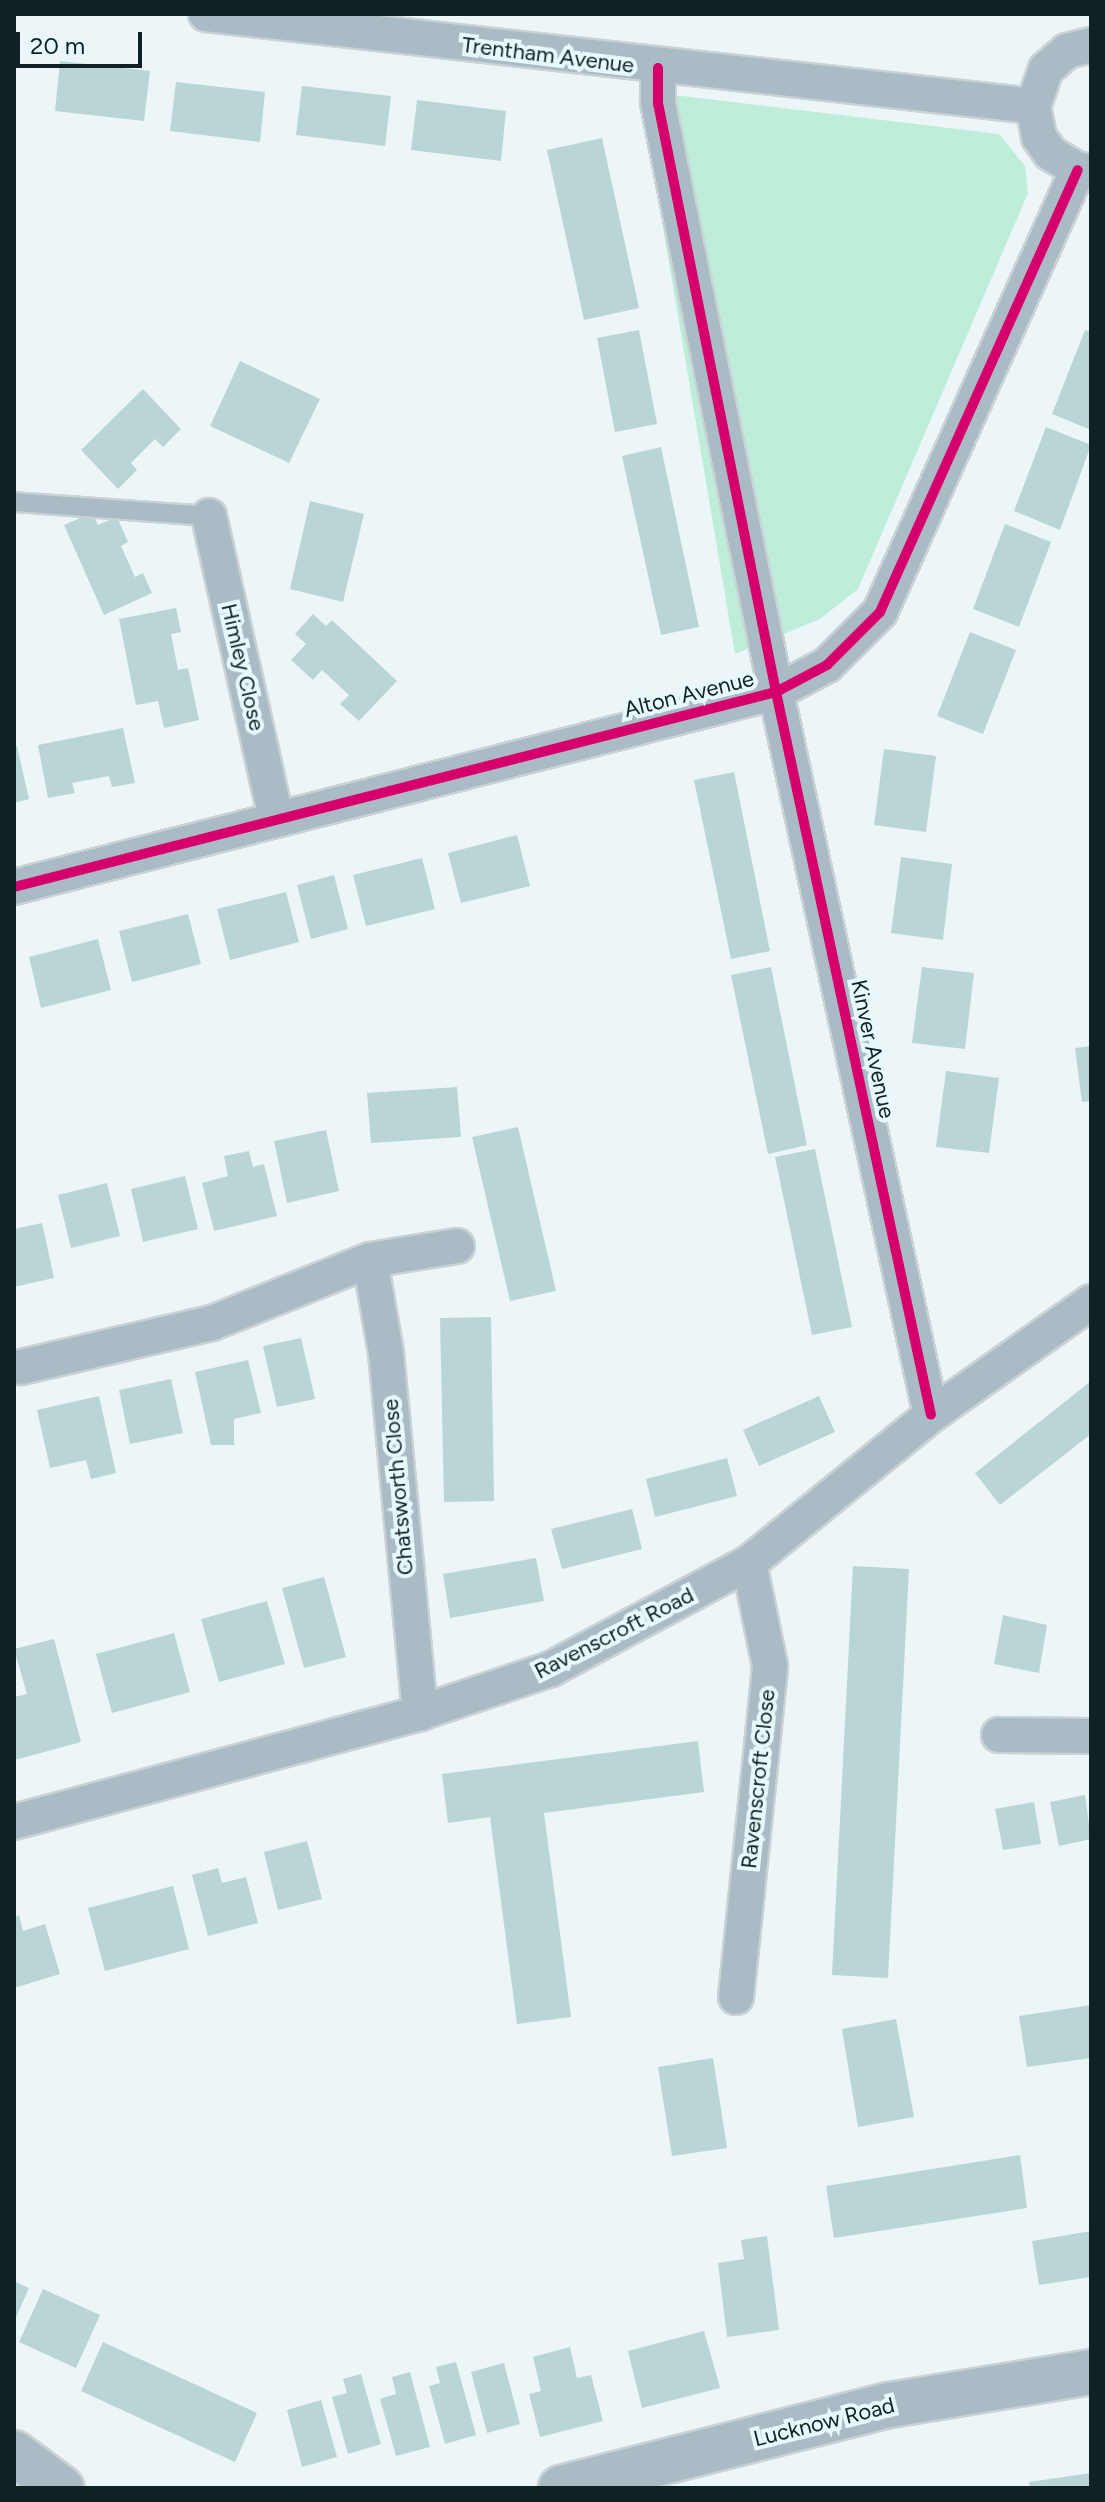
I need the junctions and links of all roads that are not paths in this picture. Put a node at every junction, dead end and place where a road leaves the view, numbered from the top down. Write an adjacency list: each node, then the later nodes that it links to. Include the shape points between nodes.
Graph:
1 (206, 14): 3 (street, Trentham Avenue)
2 (1091, 45): 4 (street, via 1067,51 1046,69)
3 (658, 68): 4 (street, Trentham Avenue); 8 (street, Kinver Avenue, via 663,132)
4 (1033, 106): 5 (street, via 1039,137 1050,153)
5 (1085, 171): 8 (street, Alton Avenue, via 880,612 827,665)
6 (14, 502): 7 (lane)
7 (209, 516): 9 (street, Himley Close)
8 (776, 692): 9 (street, Alton Avenue); 15 (street, Kinver Avenue)
9 (276, 818): 10 (street, Alton Avenue)
10 (14, 887)
11 (457, 1246): 12 (street)
12 (370, 1260): 14 (street, via 212,1323); 17 (street, Chatsworth Close, via 386,1353)
13 (1091, 1302): 15 (street, Ravenscroft Road)
14 (21, 1367)
15 (931, 1415): 16 (street, Ravenscroft Road)
16 (749, 1563): 17 (street, Ravenscroft Road, via 551,1669); 21 (street, Ravenscroft Close, via 770,1666)
17 (420, 1713): 20 (street, Ravenscroft Road)
18 (999, 1735): 19 (street)
19 (1091, 1736)
20 (14, 1822)
21 (736, 1997)
22 (1091, 2372): 25 (street, Lucknow Road, via 890,2405)
23 (14, 2453): 24 (street)
24 (61, 2488)
25 (561, 2488)

